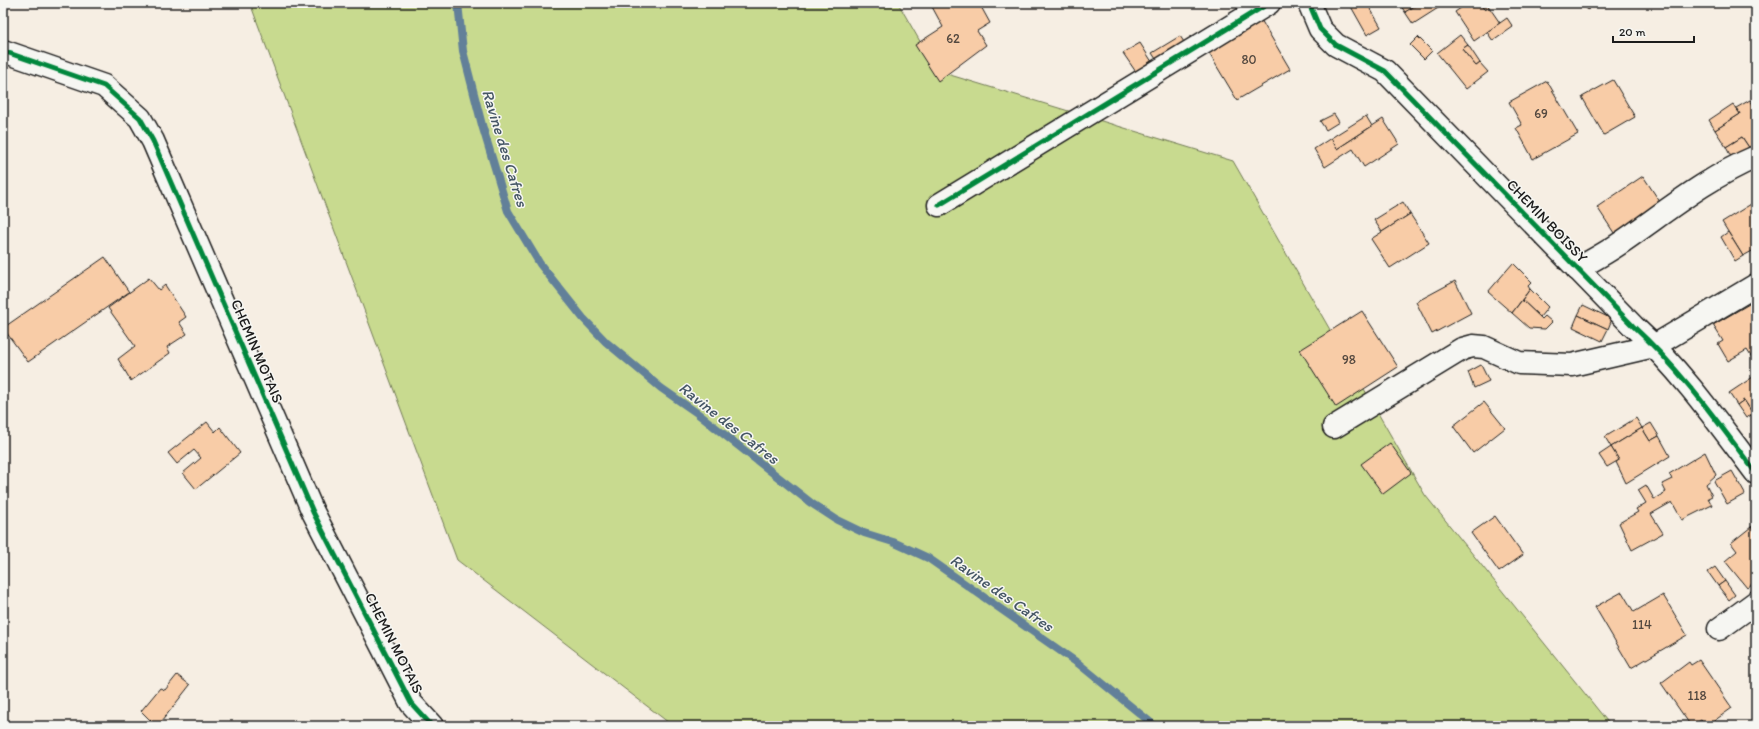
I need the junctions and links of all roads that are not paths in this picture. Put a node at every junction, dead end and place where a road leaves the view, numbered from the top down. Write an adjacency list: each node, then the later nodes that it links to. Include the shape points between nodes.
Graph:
1 (1269, 3): 5 (street)
2 (1309, 3): 6 (street, CHEMIN BOISSY, via 1320,29 1336,45 1385,71)
3 (3, 51): 13 (street, CHEMIN MOTAIS, via 104,86 140,118 153,141 313,512 411,703)
4 (1756, 157): 6 (street, CHEMIN BOISSY, via 1740,164 1671,207 1618,245)
5 (939, 205)
6 (1577, 269): 8 (street, CHEMIN BOISSY)
7 (1756, 285): 8 (street)
8 (1654, 346): 9 (street, via 1572,365 1519,363 1484,347 1473,346 1462,349); 10 (street, CHEMIN BOISSY, via 1692,388)
9 (1334, 428)
10 (1756, 473)
11 (1756, 602): 12 (street)
12 (1720, 629)
13 (432, 726)

